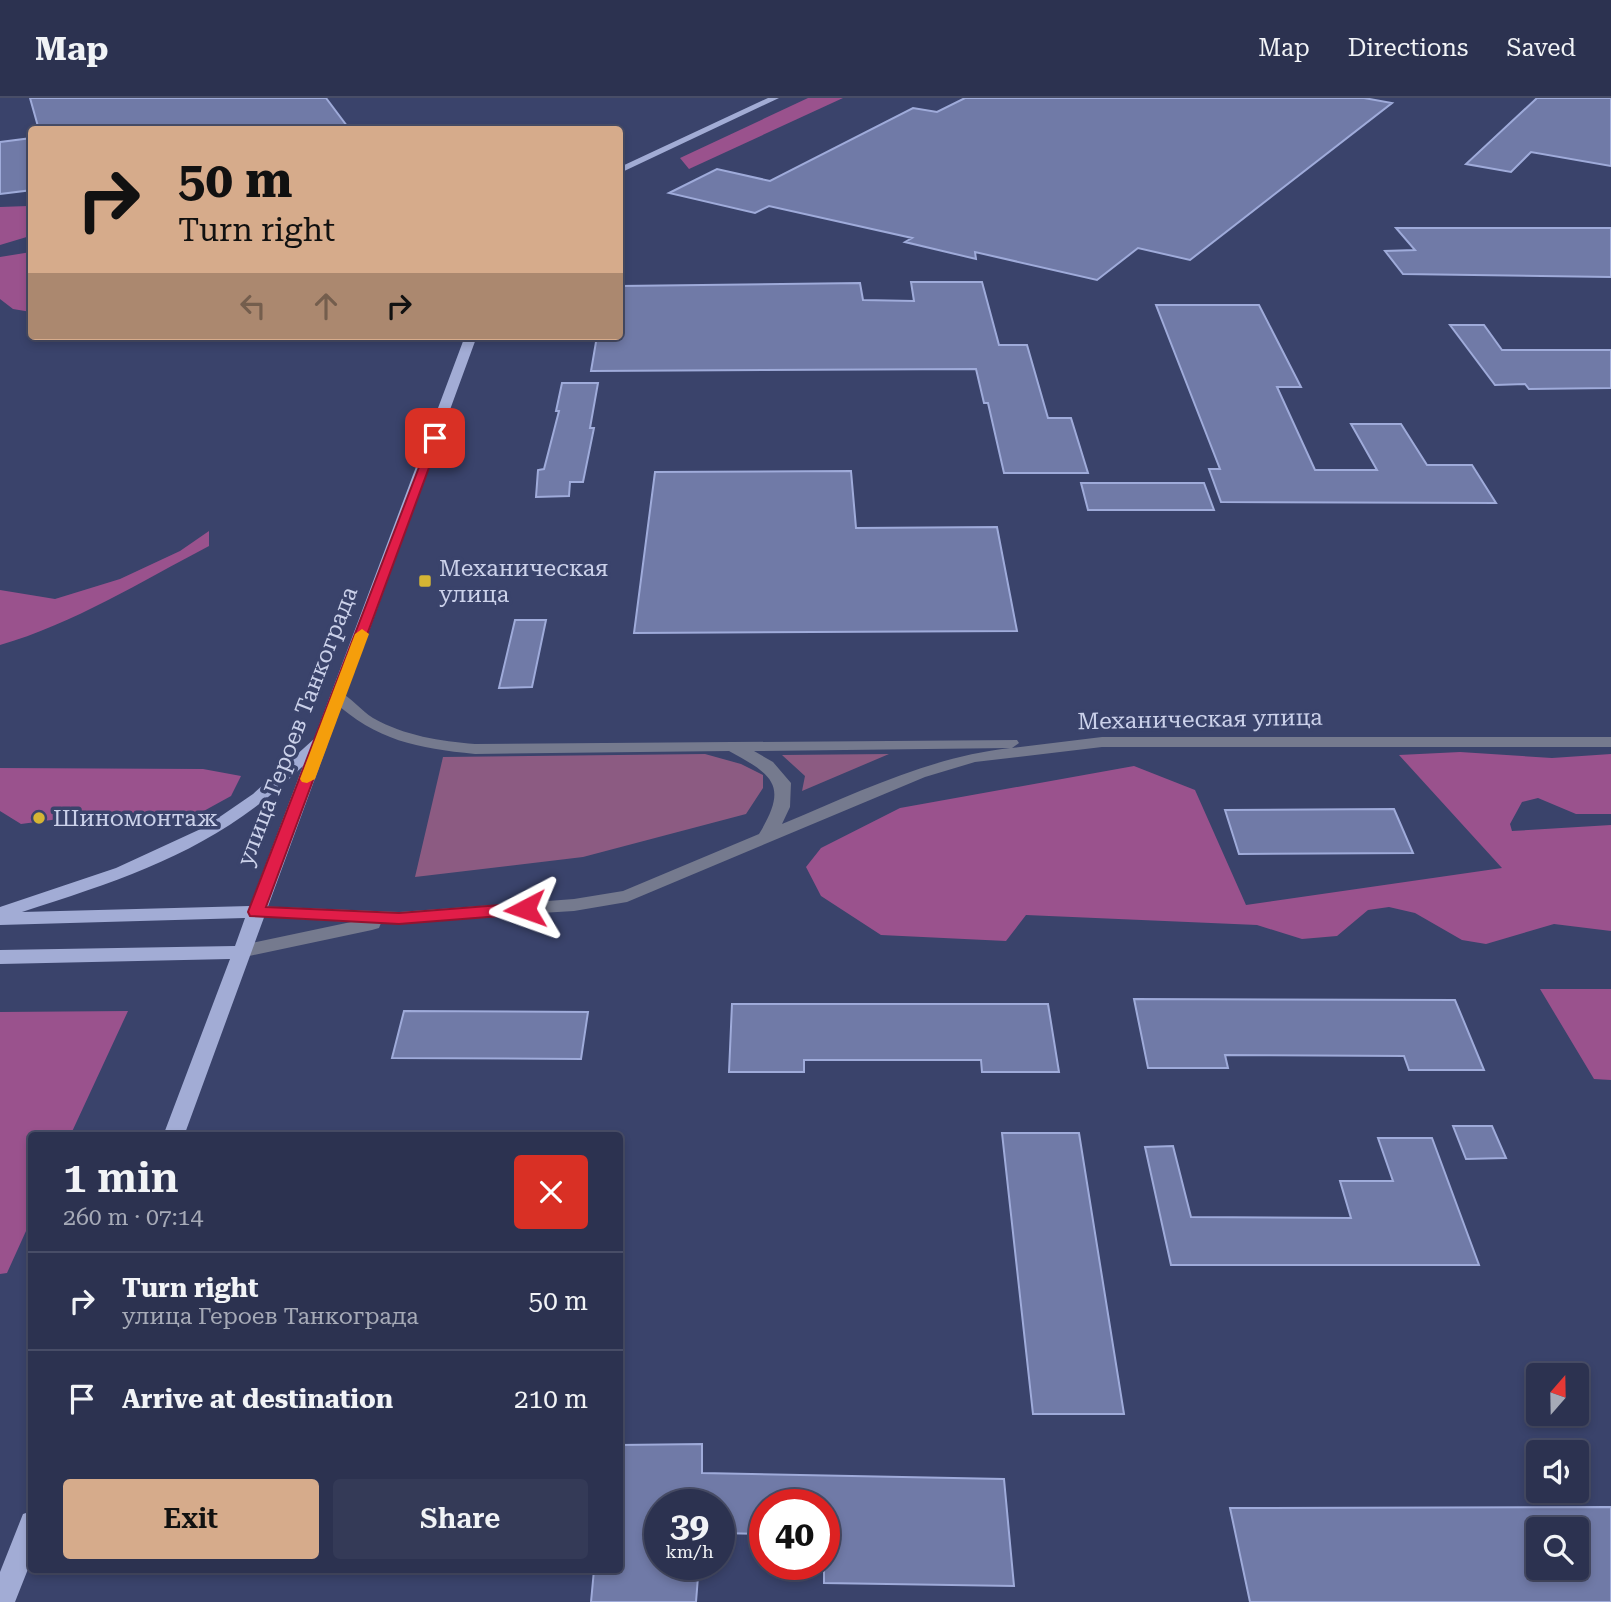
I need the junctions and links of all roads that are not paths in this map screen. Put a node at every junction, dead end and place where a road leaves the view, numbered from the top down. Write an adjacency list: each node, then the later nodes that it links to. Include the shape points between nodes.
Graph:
1 (775, 98): 2 (main road)
2 (623, 169)
3 (470, 340): 4 (main road, улица Героев Танкограда)
4 (338, 697): 5 (main road, улица Героев Танкограда); 8 (street, via 364,719 441,746)
5 (323, 738): 10 (main road, улица Героев Танкограда); 11 (main road, via 276,785 195,839 133,867)
6 (1102, 742): 7 (street, Механическая улица); 8 (street); 9 (street, Механическая улица, via 950,763)
7 (1611, 742)
8 (728, 746): 9 (street, via 761,760 781,779 786,799)
9 (765, 839): 12 (street, Механическая улица, via 627,895 575,905)
10 (256, 912): 12 (street, Механическая улица); 13 (main road, Механическая улица); 14 (main road, улица Героев Танкограда)
11 (0, 913)
12 (399, 918): 14 (street, Механическая улица)
13 (0, 919)
14 (240, 952): 15 (main road, Механическая улица); 16 (main road, улица Героев Танкограда)
15 (0, 957)
16 (174, 1132)
17 (28, 1533): 18 (main road)
18 (2, 1602)

